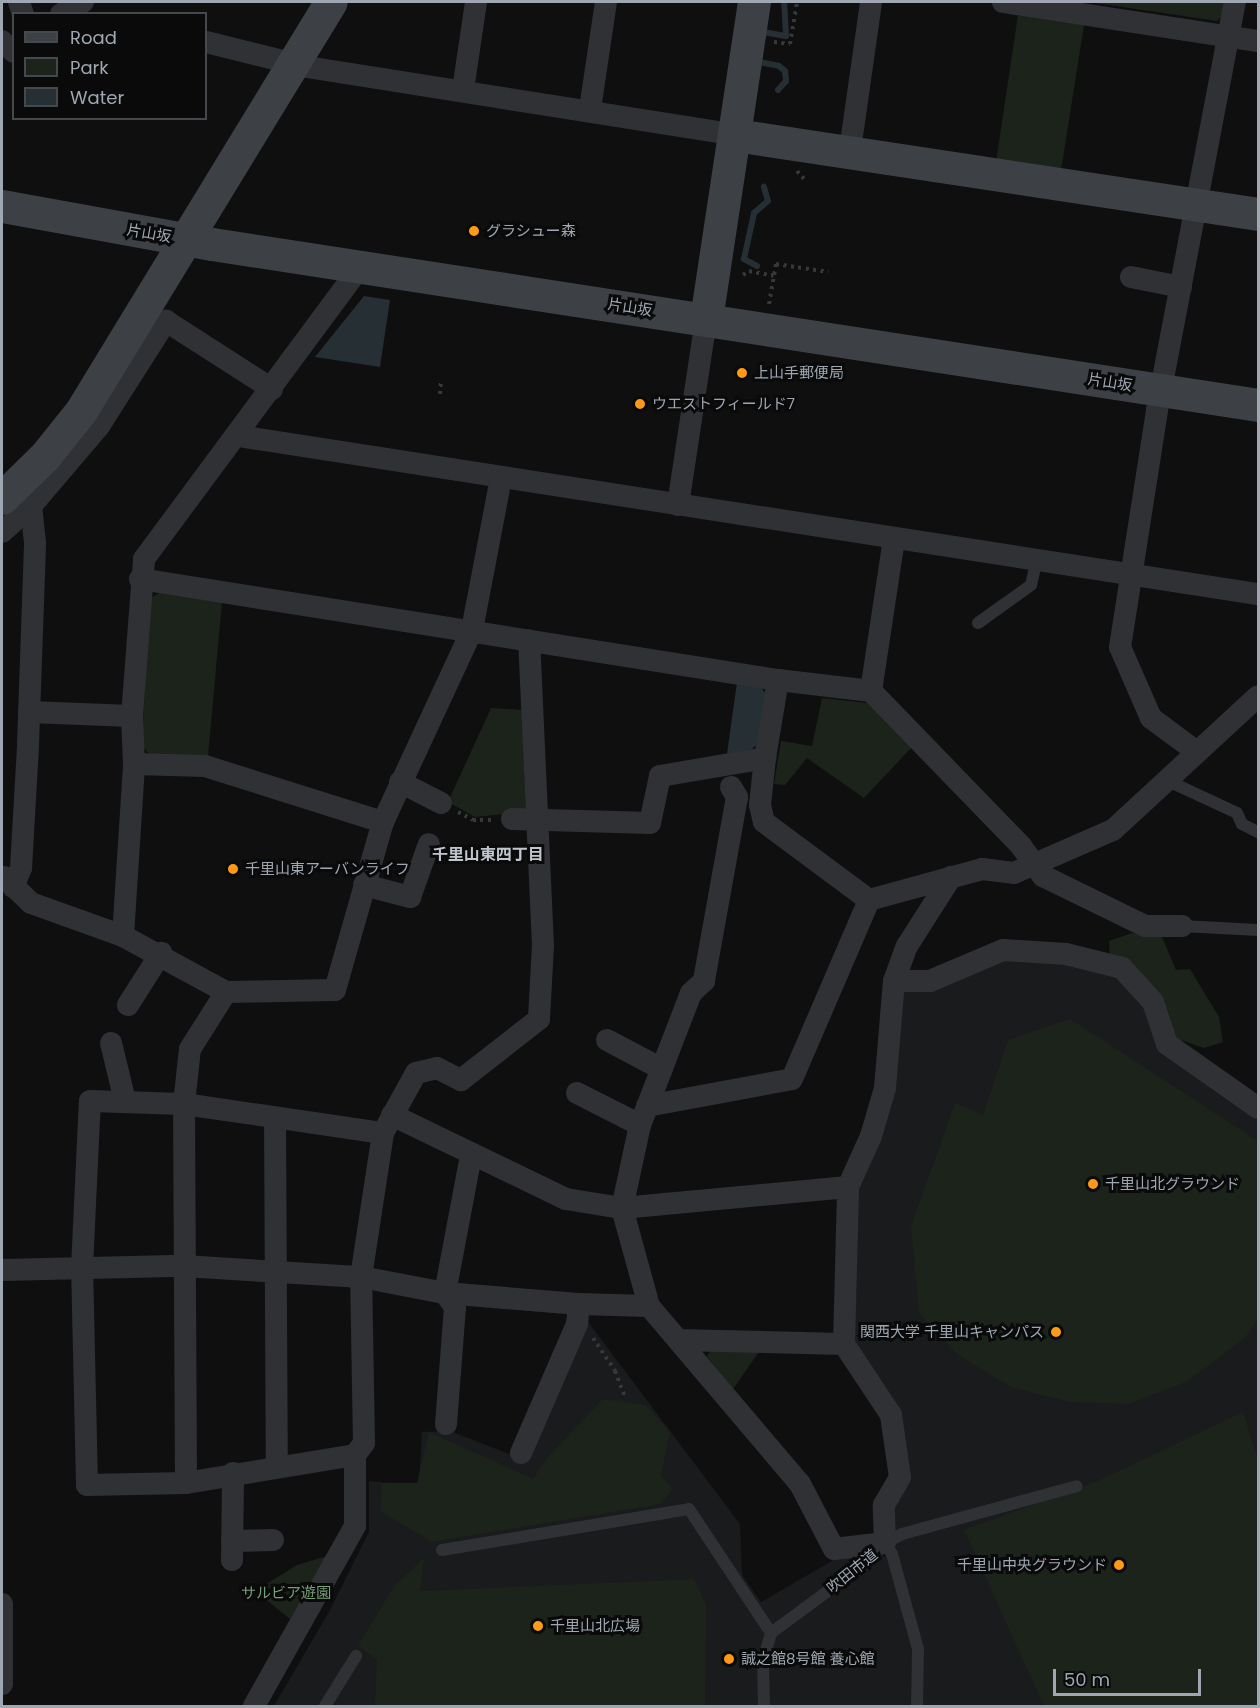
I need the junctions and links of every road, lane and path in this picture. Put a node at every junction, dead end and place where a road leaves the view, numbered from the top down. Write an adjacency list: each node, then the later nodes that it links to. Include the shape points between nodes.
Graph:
1 (83, 2): 10 (street)
2 (331, 2): 15 (street)
3 (476, 2): 16 (street)
4 (606, 2): 17 (street)
5 (754, 2): 18 (street)
6 (797, 2): 14 (path, via 790,44)
7 (871, 2): 19 (street)
8 (1004, 2): 11 (street)
9 (1235, 2): 11 (street)
10 (65, 12)
11 (1229, 36): 12 (street); 20 (street)
12 (1258, 40)
13 (207, 42): 15 (street)
14 (774, 42)
15 (291, 64): 16 (street); 23 (street)
16 (463, 90): 17 (street)
17 (590, 109): 18 (street)
18 (735, 135): 19 (street); 31 (street)
19 (850, 150): 20 (street)
20 (1197, 204): 22 (street); 29 (street)
21 (2, 206): 23 (street, 片山坂)
22 (1258, 214)
23 (184, 239): 24 (street, 片山坂); 39 (street, via 81,411 45,456)
24 (360, 267): 31 (street, 片山坂); 33 (street)
25 (828, 273): 27 (path, via 776,264)
26 (743, 275): 27 (path, via 749,271)
27 (774, 276): 30 (path)
28 (1131, 277): 29 (street)
29 (1181, 287): 34 (street)
30 (768, 308)
31 (706, 319): 34 (street, 片山坂); 40 (street)
32 (441, 379): 35 (path)
33 (272, 389): 37 (street); 39 (street, via 166,321 99,426)
34 (1161, 390): 36 (street, 片山坂); 44 (street)
35 (440, 394)
36 (1258, 405)
37 (238, 436): 38 (street); 45 (street, via 144,560)
38 (501, 478): 40 (street); 48 (street)
39 (16, 502): 41 (street); 53 (street, via 35,543)
40 (678, 505): 42 (street)
41 (2, 532)
42 (894, 539): 43 (street); 51 (street)
43 (1037, 558): 44 (street); 47 (lane, via 1031,585)
44 (1130, 574): 46 (street); 55 (street, via 1120,647 1151,718)
45 (140, 579): 48 (street); 54 (street)
46 (1258, 594)
47 (978, 623)
48 (472, 630): 49 (street); 59 (street)
49 (529, 640): 50 (street); 63 (street)
50 (778, 680): 51 (street); 56 (street)
51 (871, 691): 67 (street)
52 (1258, 696): 55 (street)
53 (29, 712): 54 (street); 69 (street, via 21,868)
54 (132, 716): 57 (street)
55 (1197, 752): 58 (street)
56 (765, 758): 63 (street, via 660,776 650,823); 71 (street, via 760,805 764,822)
57 (134, 764): 64 (street, via 205,766); 74 (street)
58 (1166, 780): 65 (lane, via 1237,813 1242,824); 67 (street, via 1113,830)
59 (400, 782): 61 (street); 64 (street)
60 (731, 787): 81 (street, via 737,797 704,981 691,993)
61 (450, 808): 62 (path)
62 (483, 820)
63 (523, 821): 88 (street, via 543,946 539,1019 462,1080 436,1068 416,1073)
64 (383, 822): 70 (street)
65 (1258, 832)
66 (429, 844): 70 (street, via 410,897)
67 (1034, 863): 68 (street, via 1014,873 982,869); 72 (street, via 1043,876 1145,926)
68 (951, 877): 71 (street); 76 (street, via 907,946)
69 (7, 880): 74 (street, via 31,903)
70 (364, 885): 77 (street, via 336,990)
71 (869, 900): 86 (street, via 792,1079)
72 (1182, 926): 73 (lane)
73 (1258, 930)
74 (123, 936): 75 (street)
75 (161, 953): 77 (street); 78 (street)
76 (894, 981): 85 (street, via 930,981 1003,950 1066,954 1122,968 1153,1002 1167,1044); 90 (street, via 885,1088 871,1136)
77 (226, 992): 84 (street, via 190,1049)
78 (128, 1005)
79 (607, 1040): 81 (street)
80 (111, 1043): 83 (street)
81 (662, 1069): 86 (street)
82 (577, 1093): 86 (street)
83 (125, 1101): 84 (street); 93 (street, via 90,1101)
84 (184, 1104): 87 (street); 92 (street)
85 (1258, 1108)
86 (644, 1116): 91 (street)
87 (275, 1118): 88 (street); 95 (street)
88 (387, 1124): 89 (street); 96 (street)
89 (471, 1155): 91 (street, via 566,1199); 97 (street)
90 (849, 1187): 91 (street); 101 (street)
91 (621, 1208): 98 (street)
92 (184, 1266): 93 (street); 95 (street); 108 (street)
93 (82, 1268): 94 (street); 108 (street, via 87,1485)
94 (2, 1270)
95 (275, 1272): 96 (street); 106 (street)
96 (361, 1277): 97 (street); 105 (street, via 364,1443)
97 (445, 1293): 99 (street); 103 (street, via 455,1307)
98 (649, 1306): 99 (street); 100 (street)
99 (578, 1314): 102 (path, via 608,1358); 104 (street)
100 (678, 1340): 101 (street); 111 (street, via 800,1484 834,1549)
101 (844, 1344): 111 (street, via 891,1415 900,1477 884,1505)
102 (625, 1397)
103 (446, 1424)
104 (521, 1453)
105 (355, 1455): 106 (street); 117 (street, via 356,1526)
106 (277, 1467): 107 (street)
107 (233, 1473): 108 (street); 110 (street, via 232,1551)
108 (186, 1483)
109 (1077, 1486): 111 (lane, via 902,1534)
110 (273, 1540)
111 (885, 1543): 114 (lane, 吹田市道, via 862,1566); 120 (lane, 吹田市道, via 892,1554 918,1649)
112 (442, 1550): 114 (lane, via 689,1509)
113 (2, 1604): 116 (street)
114 (771, 1633): 119 (lane, via 763,1661)
115 (356, 1656): 118 (lane)
116 (2, 1684)
117 (254, 1707)
118 (325, 1707)
119 (765, 1707)
120 (917, 1707)

